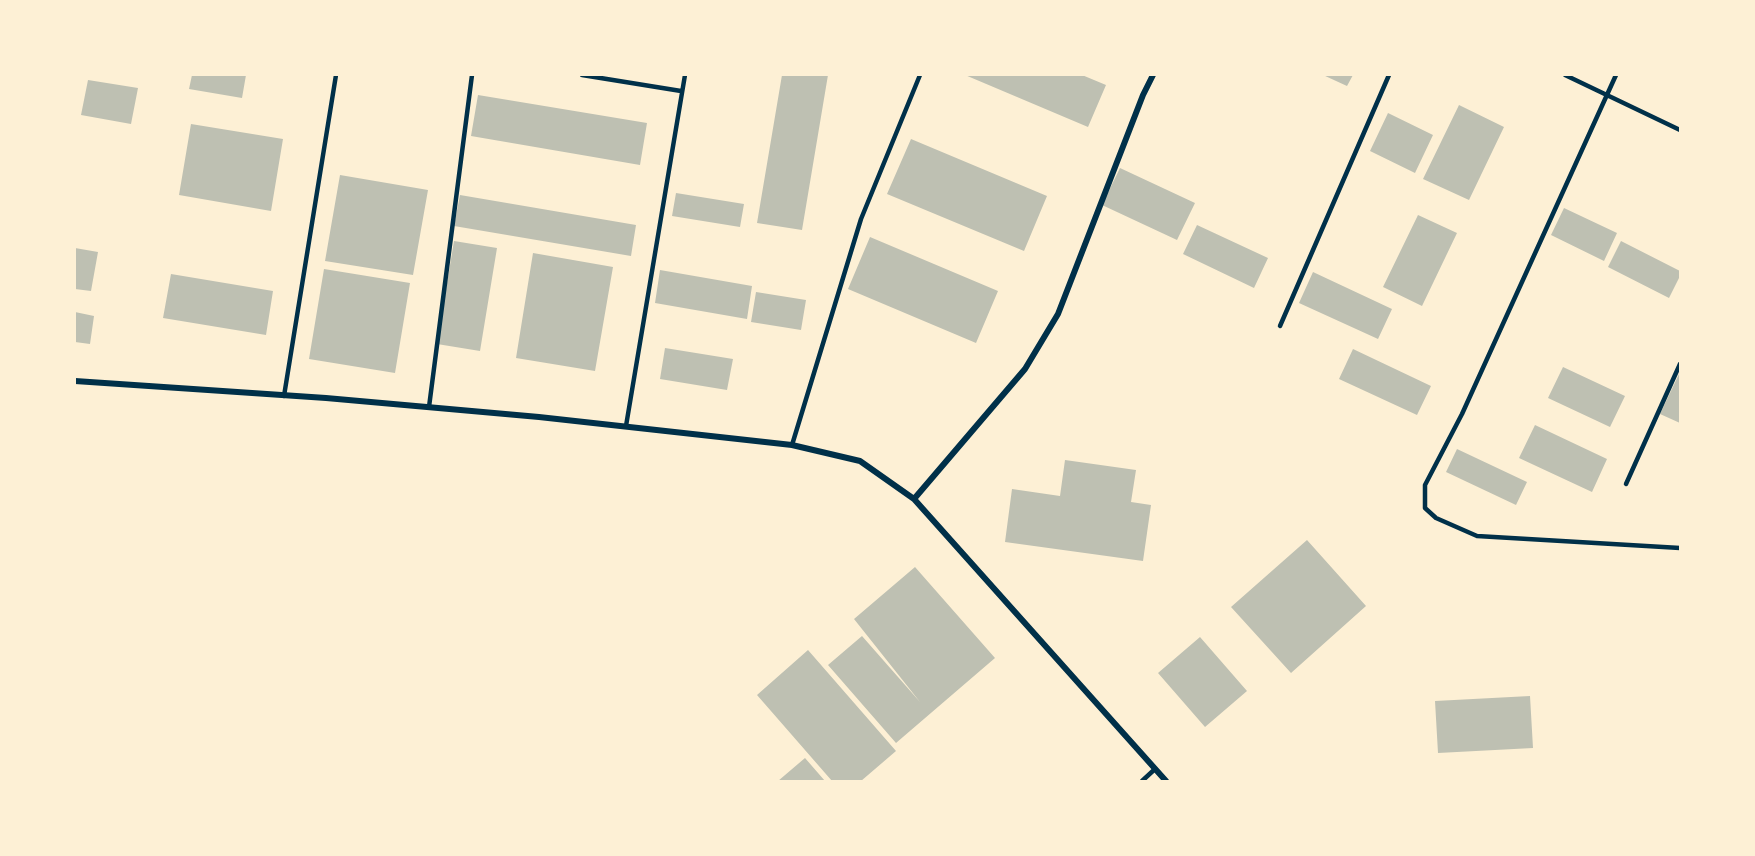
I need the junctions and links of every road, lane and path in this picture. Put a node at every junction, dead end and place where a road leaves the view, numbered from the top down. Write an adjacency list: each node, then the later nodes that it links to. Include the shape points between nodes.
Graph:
1 (336, 75): 16 (lane)
2 (472, 75): 17 (lane)
3 (582, 75): 10 (lane)
4 (684, 75): 10 (lane)
5 (920, 75): 19 (lane, via 861,219)
6 (1153, 75): 21 (street, via 1058,314 1025,369)
7 (1389, 75): 13 (lane)
8 (1565, 75): 11 (lane)
9 (1616, 75): 11 (lane)
10 (681, 91): 18 (lane)
11 (1606, 95): 12 (lane); 22 (lane, via 1462,414 1425,485 1425,508 1436,518 1477,536)
12 (1680, 130)
13 (1280, 326)
14 (1680, 364): 20 (lane)
15 (75, 381): 16 (street)
16 (284, 396): 17 (street)
17 (429, 407): 18 (street)
18 (626, 426): 19 (street)
19 (792, 445): 21 (street, via 860,461)
20 (1626, 484)
21 (914, 499): 23 (street)
22 (1680, 548)
23 (1155, 769): 24 (lane); 25 (street)
24 (1142, 781)
25 (1166, 781)

